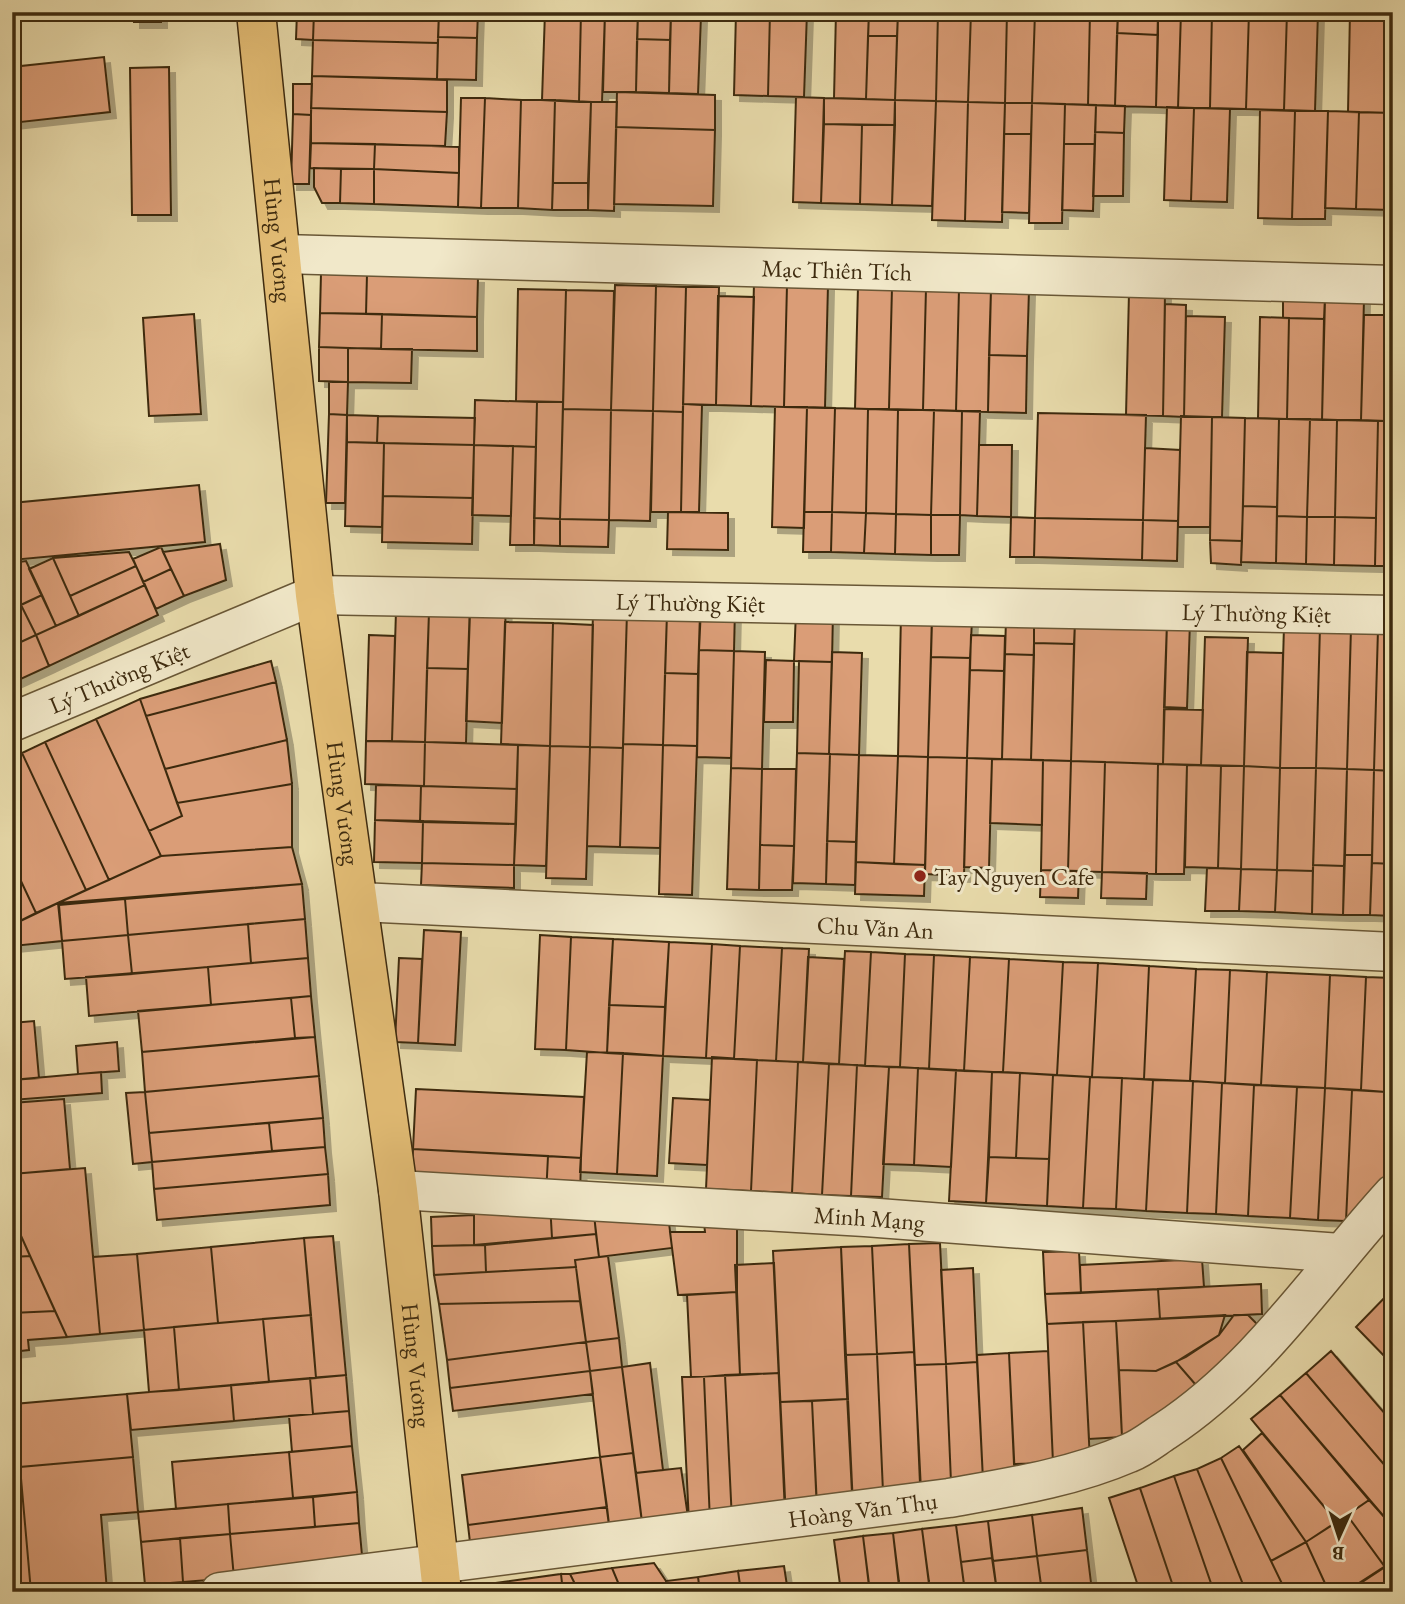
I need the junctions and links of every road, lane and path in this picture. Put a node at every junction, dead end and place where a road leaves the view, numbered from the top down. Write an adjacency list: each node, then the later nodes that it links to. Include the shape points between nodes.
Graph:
1 (256, 12): 2 (main road, Hùng Vương)
2 (282, 254): 3 (street, Mạc Thiên Tích); 4 (main road, Hùng Vương)
3 (1393, 285)
4 (315, 595): 5 (street, Lý Thường Kiệt); 6 (street, Lý Thường Kiệt); 7 (main road, Hùng Vương)
5 (1393, 615)
6 (12, 722)
7 (360, 902): 8 (street, Chu Văn An); 9 (main road, Hùng Vương)
8 (1393, 952)
9 (398, 1190): 11 (street, Minh Mạng, via 878,1218); 12 (main road, Hùng Vương)
10 (1393, 1194): 11 (street, Hoàng Văn Thụ)
11 (1340, 1253): 12 (street, Hoàng Văn Thụ, via 1251,1362 1203,1406 1132,1452 1094,1466 1055,1479 949,1498)
12 (440, 1579): 13 (street, Hoàng Văn Thụ)
13 (220, 1592)

